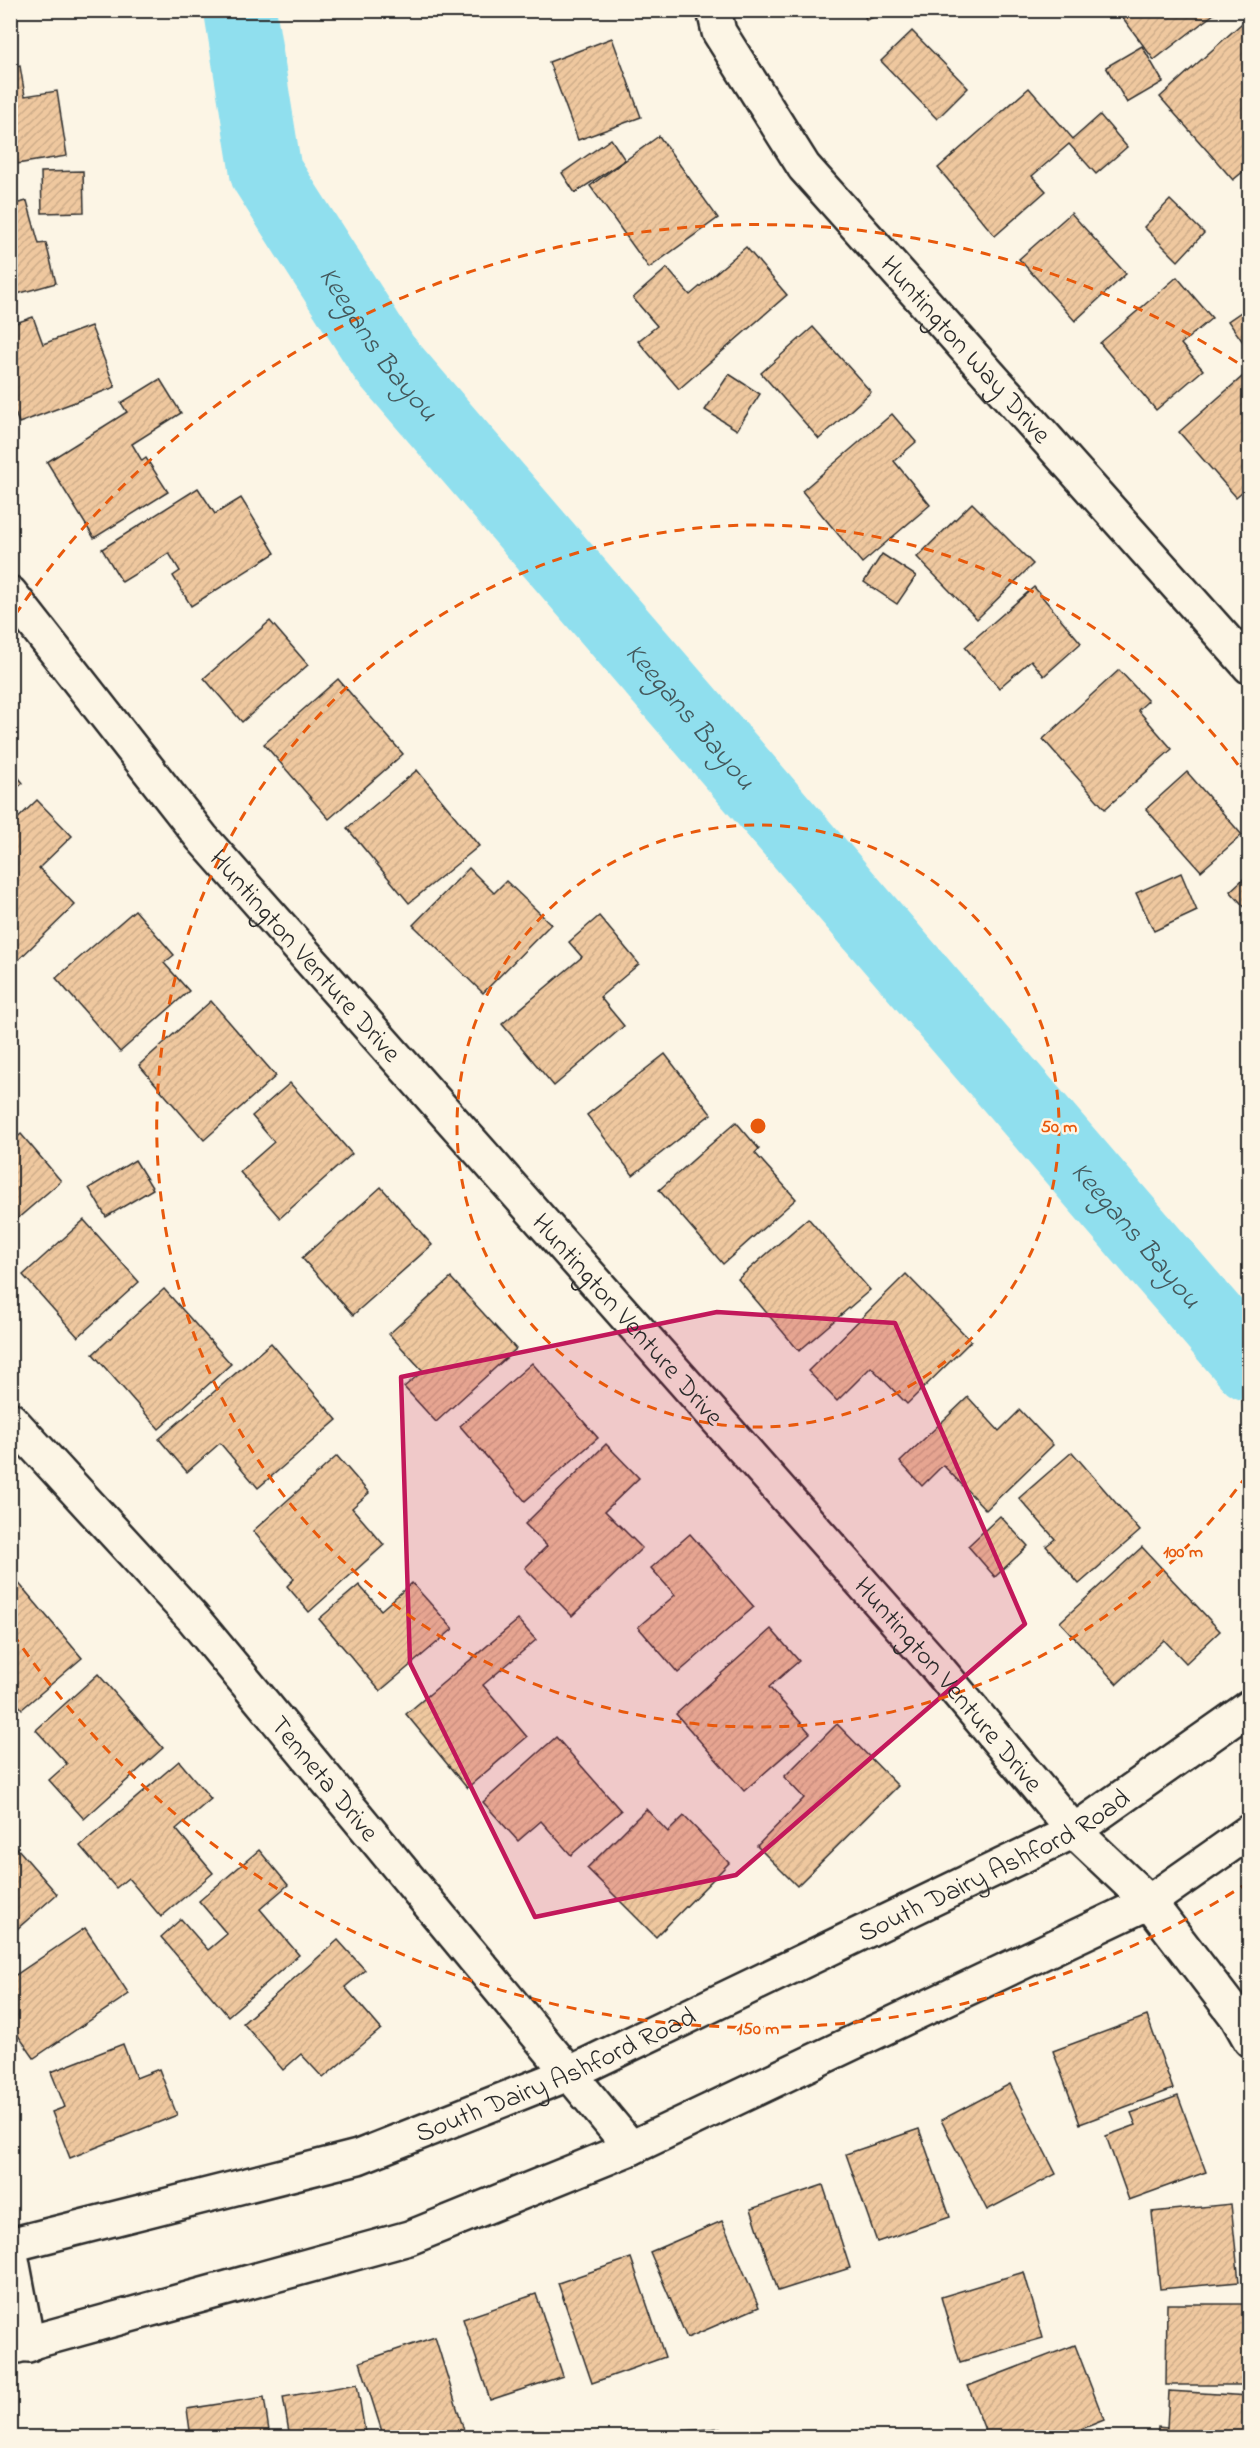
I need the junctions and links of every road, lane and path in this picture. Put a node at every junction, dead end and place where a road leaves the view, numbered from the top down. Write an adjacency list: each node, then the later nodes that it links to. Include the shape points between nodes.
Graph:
1 (714, 10): 3 (street, Huntington Way Drive, via 719,32 804,166)
2 (10, 593): 6 (street, Huntington Venture Drive, via 202,838 935,1665)
3 (1250, 667)
4 (10, 1419): 10 (street, Tenneta Drive, via 192,1617)
5 (1250, 1707): 6 (street, South Dairy Ashford Road)
6 (1074, 1831): 8 (street, Huntington Venture Drive); 10 (street, South Dairy Ashford Road)
7 (1250, 1831): 8 (street)
8 (1149, 1902): 9 (street, Huntington Venture Drive, via 1237,2017); 11 (street)
9 (1250, 2040)
10 (568, 2074): 11 (street, Tenneta Drive); 12 (street, South Dairy Ashford Road, via 358,2157)
11 (631, 2148): 13 (street, via 409,2238)
12 (10, 2247): 13 (street)
13 (19, 2347)

